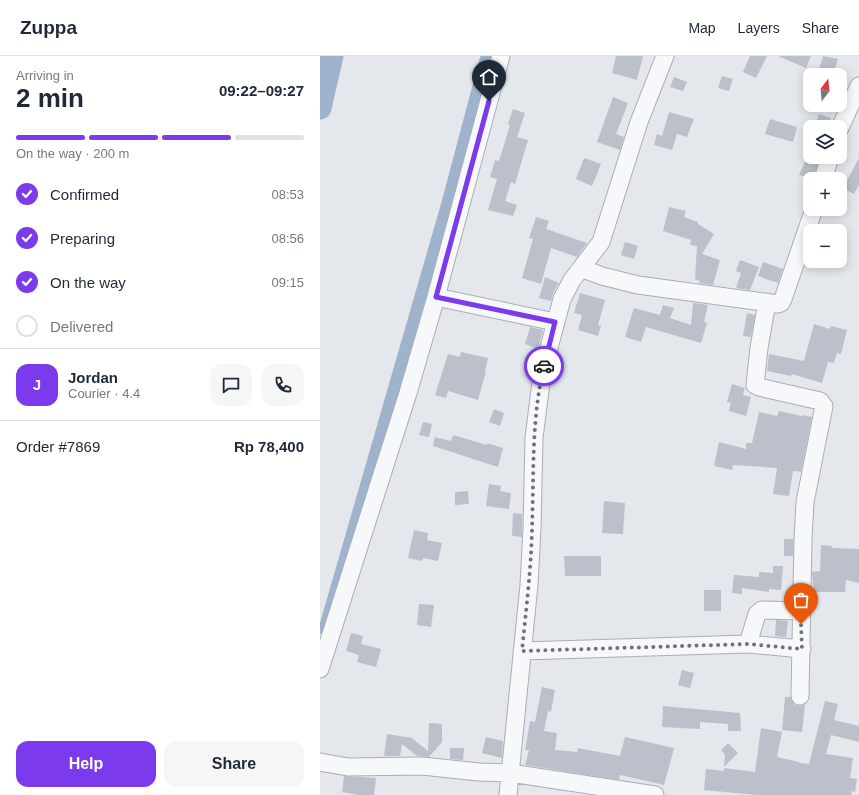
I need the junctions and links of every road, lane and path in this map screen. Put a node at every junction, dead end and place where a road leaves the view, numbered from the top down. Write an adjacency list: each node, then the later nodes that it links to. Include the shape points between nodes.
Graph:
1 (501, 56): 7 (street)
2 (665, 56): 6 (street, via 641,116 601,242)
3 (859, 86): 4 (street)
4 (844, 120)
5 (812, 216): 8 (street, via 782,303)
6 (581, 268): 8 (street, via 638,285); 9 (street, via 567,287)
7 (436, 297): 9 (street); 14 (street)
8 (767, 302): 10 (street, via 755,385 820,401 824,406 805,502)
9 (555, 322): 13 (street, via 537,406 531,559)
10 (802, 611): 11 (street, via 762,610 757,614); 12 (street)
11 (748, 644): 12 (street); 13 (street)
12 (802, 649): 15 (street)
13 (522, 651): 17 (street)
14 (320, 669)
15 (800, 696)
16 (320, 762): 17 (street, via 348,767 422,766)
17 (510, 773): 18 (street); 19 (street)
18 (508, 795)
19 (655, 795)

